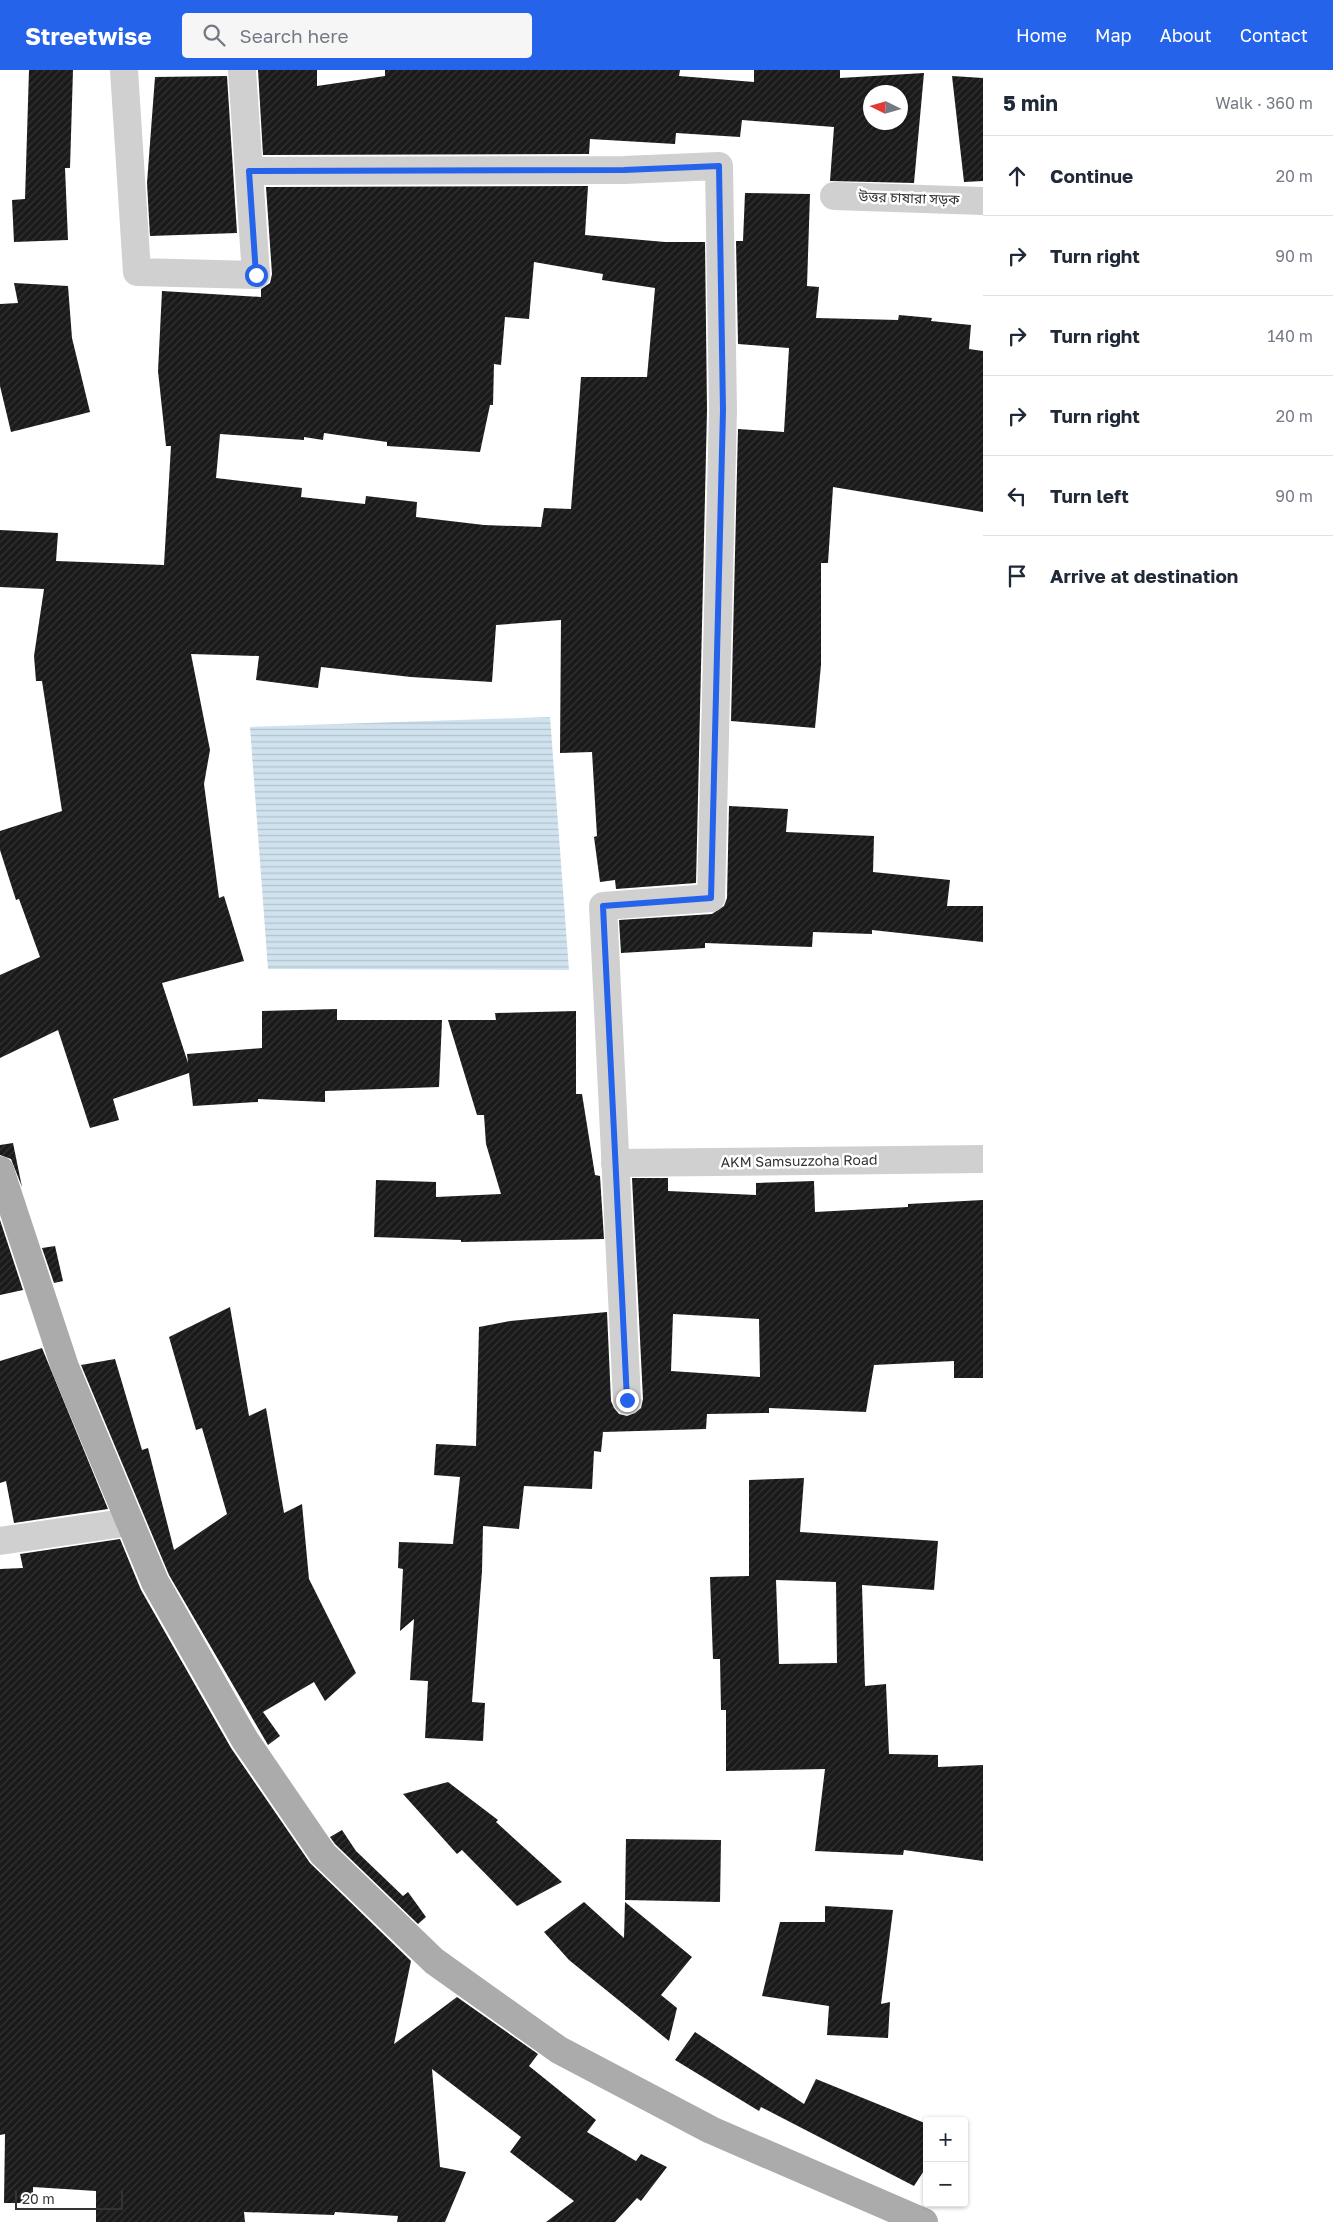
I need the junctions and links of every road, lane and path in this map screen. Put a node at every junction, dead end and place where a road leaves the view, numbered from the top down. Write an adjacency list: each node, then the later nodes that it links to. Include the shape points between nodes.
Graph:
1 (124, 70): 3 (street, via 137,272 256,275)
2 (242, 70): 3 (street)
3 (249, 171): 7 (street, via 624,170 719,166 723,410 711,898 603,906)
4 (834, 196): 5 (street, উত্তর চাষারা সড়ক)
5 (983, 201)
6 (983, 1159): 7 (street, AKM Samsuzzoha Road)
7 (615, 1163): 9 (street)
8 (0, 1170): 10 (main road, via 65,1367)
9 (627, 1400)
10 (130, 1522): 11 (street); 12 (main road, via 155,1582 245,1740 323,1854 434,1961 559,2050 711,2130)
11 (0, 1541)
12 (924, 2222)

